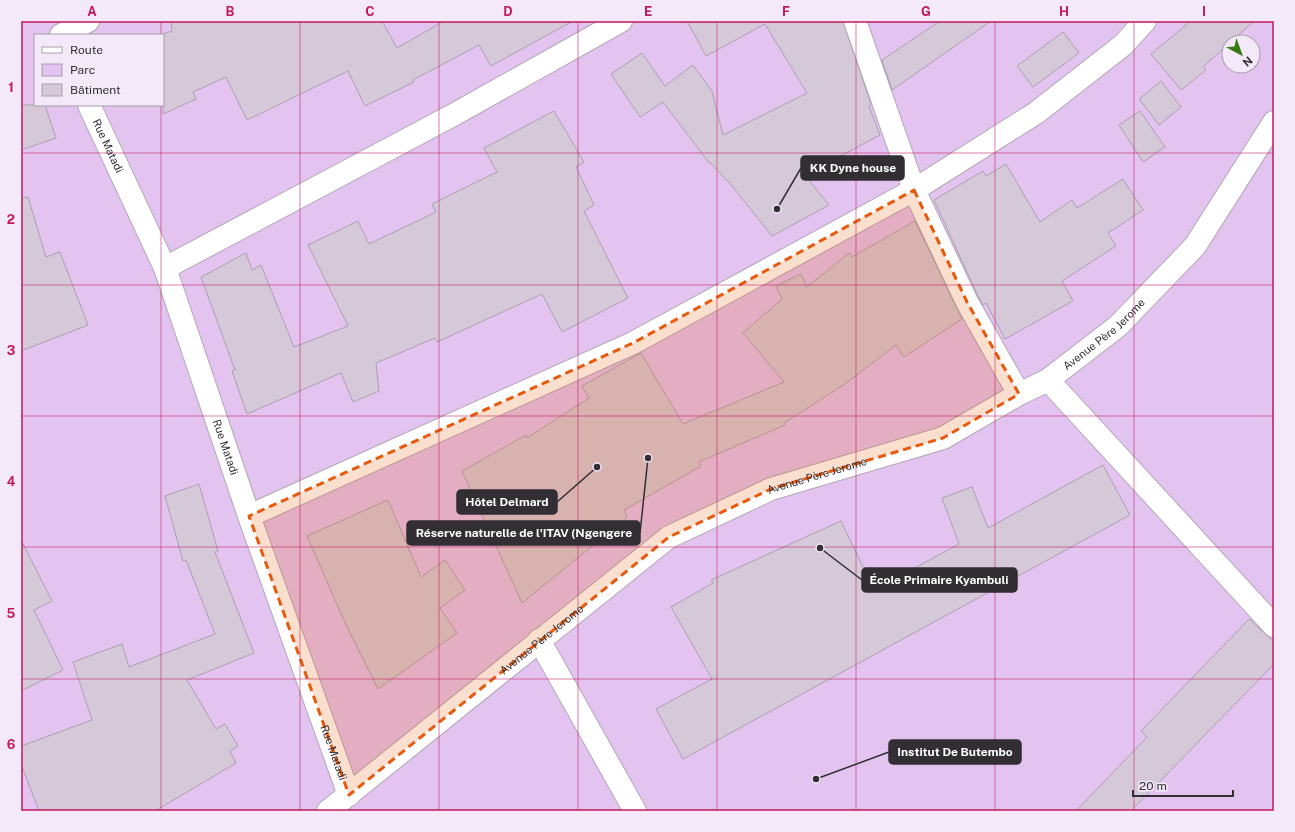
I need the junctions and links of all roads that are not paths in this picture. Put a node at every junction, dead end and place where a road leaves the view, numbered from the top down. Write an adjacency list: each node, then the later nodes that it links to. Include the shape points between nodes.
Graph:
1 (49, 21): 6 (street)
2 (88, 21): 7 (street)
3 (621, 21): 11 (street, via 455,114)
4 (854, 21): 10 (street)
5 (1145, 21): 10 (street, via 1123,45 1036,113)
6 (56, 34)
7 (63, 34)
8 (89, 106): 11 (street, Rue Matadi)
9 (1274, 122): 12 (street, Avenue Père Jerome, via 1195,246 1118,326)
10 (914, 190): 13 (street, via 967,302); 14 (street, via 633,343)
11 (165, 268): 14 (street, Rue Matadi)
12 (1048, 380): 13 (street, Avenue Père Jerome); 15 (street)
13 (1019, 394): 16 (street, Avenue Père Jerome, via 943,438 771,489 669,538)
14 (249, 516): 17 (street, Rue Matadi)
15 (1274, 626)
16 (539, 640): 17 (street, Avenue Père Jerome); 19 (street)
17 (349, 795): 18 (street, Avenue Père Jerome)
18 (328, 811)
19 (634, 811)

